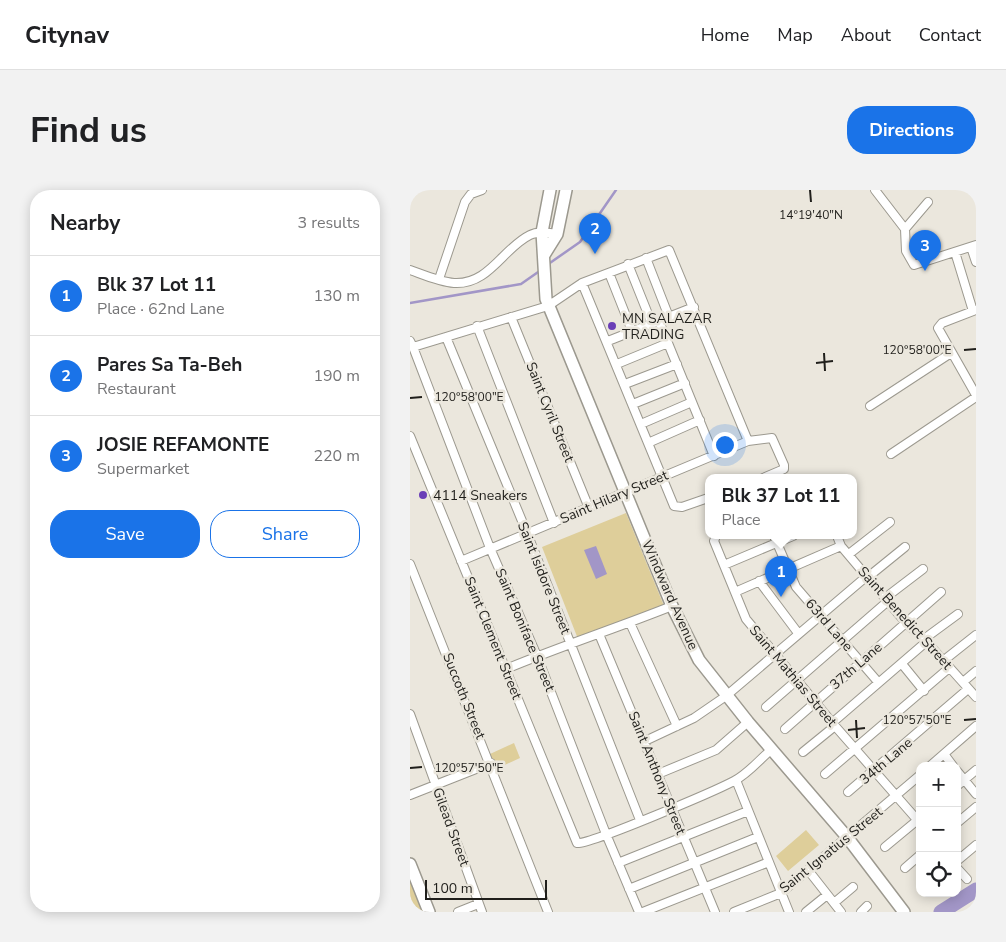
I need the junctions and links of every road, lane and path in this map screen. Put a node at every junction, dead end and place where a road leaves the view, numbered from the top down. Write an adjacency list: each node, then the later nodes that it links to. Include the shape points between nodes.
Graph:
1 (482, 190): 17 (street, via 471,194 465,202)
2 (550, 190): 7 (main road, Windward Avenue)
3 (566, 190): 8 (main road)
4 (875, 190): 6 (street)
5 (928, 202): 6 (street)
6 (906, 229): 10 (street, via 906,251 911,263 918,265)
7 (542, 232): 8 (street); 11 (main road, Windward Avenue); 17 (street, via 531,234 518,243 480,276 463,282)
8 (557, 234): 11 (main road)
9 (973, 246): 10 (street); 13 (street)
10 (955, 252): 21 (street)
11 (544, 255): 19 (main road, Windward Avenue)
12 (646, 258): 14 (street); 20 (street, via 669,250); 23 (street)
13 (976, 262)
14 (628, 264): 16 (street); 24 (street)
15 (410, 270): 17 (street)
16 (609, 273): 18 (street); 26 (street)
17 (439, 279)
18 (582, 283): 19 (street); 28 (street)
19 (547, 303): 22 (street); 49 (main road, Windward Avenue)
20 (694, 307): 23 (street); 43 (street)
21 (975, 311): 31 (street, via 942,323 938,328)
22 (511, 317): 25 (street); 51 (street, Saint Cyril Street)
23 (668, 317): 24 (street)
24 (656, 322): 26 (street); 29 (street)
25 (477, 326): 27 (street); 53 (street)
26 (632, 331): 28 (street)
27 (446, 337): 30 (street); 54 (street, Saint Isidore Street)
28 (608, 342): 32 (street)
29 (668, 343): 32 (street); 33 (street)
30 (411, 344): 60 (street, Saint Boniface Street)
31 (951, 353): 36 (street); 39 (street)
32 (617, 364): 35 (street)
33 (677, 364): 34 (street); 35 (street)
34 (685, 383): 37 (street); 38 (street)
35 (625, 384): 38 (street)
36 (976, 396): 45 (street)
37 (692, 402): 40 (street); 41 (street)
38 (632, 404): 41 (street)
39 (870, 406)
40 (700, 420): 44 (street); 46 (street)
41 (640, 424): 44 (street)
42 (410, 436): 62 (street, Saint Clement Street)
43 (748, 441): 46 (street, Saint Hilary Street); 47 (street, Saint Hilary Street, via 774,439 784,465 782,472)
44 (648, 443): 48 (street)
45 (891, 454)
46 (714, 456): 48 (street, Saint Hilary Street)
47 (776, 474)
48 (662, 478): 49 (street, Saint Hilary Street); 50 (street, via 674,506 679,508)
49 (625, 493): 51 (street, Saint Hilary Street); 72 (main road, Windward Avenue)
50 (705, 499)
51 (589, 508): 53 (street, Saint Hilary Street)
52 (890, 522): 61 (street)
53 (554, 523): 54 (street, Saint Hilary Street)
54 (527, 533): 60 (street, Saint Hilary Street); 81 (street, Saint Isidore Street)
55 (715, 539): 64 (street, Saint Mathias Street)
56 (776, 539): 64 (street); 65 (street, 63rd Lane)
57 (838, 539): 58 (street, Saint Benedict Street)
58 (842, 546): 61 (street, Saint Benedict Street); 65 (street)
59 (905, 547): 67 (street)
60 (490, 548): 62 (street, Saint Hilary Street); 84 (street, Saint Boniface Street)
61 (849, 554): 67 (street, Saint Benedict Street)
62 (461, 561): 89 (street, Saint Clement Street)
63 (410, 564): 112 (street, Succoth Street)
64 (724, 565): 69 (street, Saint Mathias Street)
65 (788, 569): 68 (street); 74 (street, 63rd Lane, via 796,587)
66 (923, 569): 71 (street)
67 (868, 577): 71 (street, Saint Benedict Street); 74 (street)
68 (759, 581): 69 (street); 77 (street)
69 (735, 592): 83 (street, Saint Mathias Street, via 746,619)
70 (941, 592): 75 (street, 37th Lane)
71 (887, 600): 75 (street, Saint Benedict Street); 82 (street)
72 (672, 606): 76 (street); 95 (main road, Windward Avenue, via 699,660)
73 (958, 614): 80 (street)
74 (820, 616): 77 (street); 82 (street, 63rd Lane)
75 (906, 622): 80 (street, Saint Benedict Street); 86 (street, 37th Lane)
76 (630, 623): 78 (street); 102 (street)
77 (798, 633): 83 (street)
78 (599, 634): 81 (street); 105 (street, Saint Anthony Street)
79 (976, 636): 85 (street)
80 (925, 641): 85 (street, Saint Benedict Street); 87 (street)
81 (570, 642): 84 (street); 131 (street, Saint Isidore Street)
82 (843, 642): 86 (street, 63rd Lane); 91 (street)
83 (774, 652): 91 (street, Saint Mathias Street); 95 (street)
84 (537, 656): 89 (street); 134 (street, Saint Boniface Street)
85 (943, 661): 88 (street, Saint Benedict Street)
86 (860, 662): 92 (street, 63rd Lane); 97 (street, 37th Lane)
87 (902, 664): 92 (street); 94 (street)
88 (950, 668): 93 (street, Saint Benedict Street); 94 (street)
89 (506, 669): 134 (street, Saint Clement Street, via 575,840 584,843)
90 (976, 671): 93 (street, 34th Lane)
91 (798, 680): 97 (street, Saint Mathias Street); 98 (street)
92 (878, 682): 101 (street)
93 (965, 686): 96 (street, Saint Benedict Street); 113 (street, 34th Lane)
94 (924, 691): 107 (street)
95 (726, 696): 100 (main road, Windward Avenue); 102 (street)
96 (976, 697)
97 (815, 702): 101 (street, Saint Mathias Street); 104 (street, 37th Lane)
98 (766, 708)
99 (410, 714): 122 (street, Gilead Street)
100 (748, 722): 106 (main road, Windward Avenue); 115 (street, via 716,750)
101 (833, 724): 107 (street, Saint Mathias Street); 108 (street)
102 (677, 726): 105 (street)
103 (976, 726): 109 (street)
104 (784, 729)
105 (645, 740): 115 (street, Saint Anthony Street)
106 (772, 749): 119 (street); 137 (main road, Windward Avenue)
107 (855, 749): 113 (street, Saint Mathias Street); 116 (street)
108 (803, 752)
109 (944, 754): 110 (street); 111 (street)
110 (935, 762)
111 (950, 762)
112 (491, 763): 122 (street); 161 (street, Succoth Street)
113 (875, 770): 123 (street, 34th Lane); 126 (street, Saint Mathias Street)
114 (976, 770): 120 (street)
115 (658, 774): 128 (street, Saint Anthony Street)
116 (825, 774)
117 (961, 775): 120 (street)
118 (916, 779): 126 (street, Saint Ignatius Street)
119 (736, 780): 128 (street); 129 (street)
120 (965, 780): 121 (street); 124 (street)
121 (961, 783)
122 (436, 786): 125 (street); 156 (street, Gilead Street)
123 (848, 792)
124 (976, 794)
125 (410, 795)
126 (897, 796): 130 (street, Saint Mathias Street); 137 (street, Saint Ignatius Street)
127 (976, 807): 132 (street)
128 (672, 808): 131 (street); 135 (street, Saint Anthony Street)
129 (748, 810): 135 (street); 136 (street)
130 (916, 817)
131 (640, 820): 134 (street)
132 (961, 820)
133 (916, 822): 139 (street)
134 (606, 834): 144 (street, Saint Boniface Street)
135 (684, 836): 142 (street, Saint Anthony Street); 144 (street)
136 (758, 836): 142 (street); 143 (street)
137 (847, 837): 147 (street, Saint Ignatius Street); 169 (main road, Windward Avenue)
138 (976, 844): 141 (street)
139 (885, 847)
140 (916, 858): 146 (street)
141 (961, 858)
142 (694, 862): 151 (street); 152 (street, Saint Anthony Street)
143 (768, 862): 152 (street); 153 (street)
144 (618, 863): 151 (street, Saint Boniface Street)
145 (410, 864): 158 (main road)
146 (905, 868)
147 (808, 870): 153 (street, Saint Ignatius Street); 154 (street)
148 (961, 872): 149 (street)
149 (967, 879)
150 (853, 887): 155 (street)
151 (629, 888): 162 (street, Saint Boniface Street)
152 (704, 888): 162 (street); 163 (street, Saint Anthony Street)
153 (781, 892): 164 (street, Saint Ignatius Street); 165 (street)
154 (827, 895): 155 (street); 166 (street)
155 (834, 903): 167 (street)
156 (478, 904): 159 (street); 160 (street, Gilead Street)
157 (868, 906): 168 (street)
158 (429, 912)
159 (458, 912)
160 (482, 912)
161 (548, 912)
162 (641, 912)
163 (715, 912)
164 (734, 912)
165 (789, 912)
166 (806, 912)
167 (841, 912)
168 (861, 912)
169 (904, 912)

